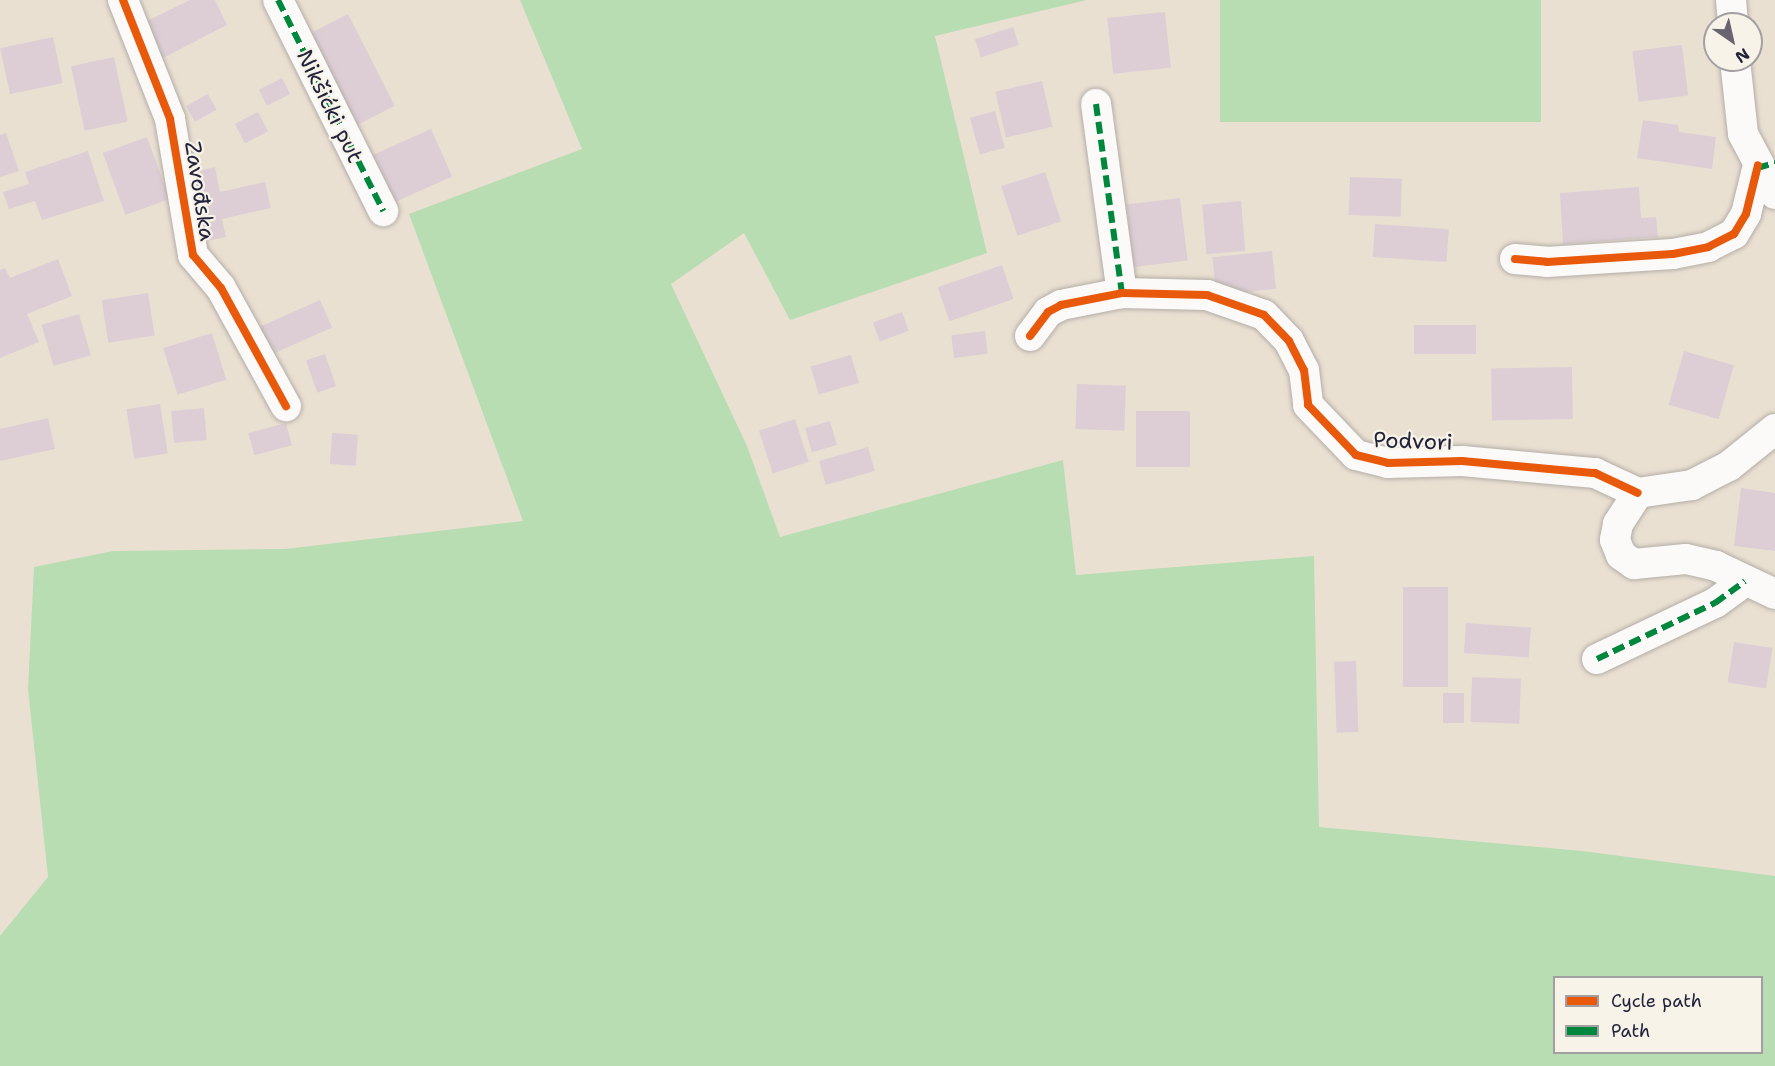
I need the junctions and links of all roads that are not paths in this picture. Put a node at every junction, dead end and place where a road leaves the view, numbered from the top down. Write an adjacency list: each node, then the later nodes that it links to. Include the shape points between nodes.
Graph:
1 (123, 0): 11 (street, Zavođska, via 170,119 192,255 221,288)
2 (278, 0): 7 (street, Nikšićki put)
3 (1736, 72): 5 (street, via 1743,134)
4 (1096, 104): 9 (street)
5 (1766, 164): 6 (street); 8 (street, via 1734,234 1708,247 1673,254 1547,262)
6 (1775, 194)
7 (382, 211)
8 (1515, 259)
9 (1122, 293): 10 (street, Podvori, via 1060,305 1048,312); 13 (street, Podvori, via 1207,295 1264,315 1289,341 1304,370 1308,405 1356,456 1388,463 1462,461 1596,472)
10 (1030, 336)
11 (286, 406)
12 (1775, 429): 13 (street, via 1729,466 1692,485)
13 (1638, 493): 14 (street, via 1618,524 1615,540 1621,555 1634,564 1686,559 1716,566)
14 (1745, 581): 15 (street); 16 (street, via 1715,603)
15 (1775, 594)
16 (1597, 658)

